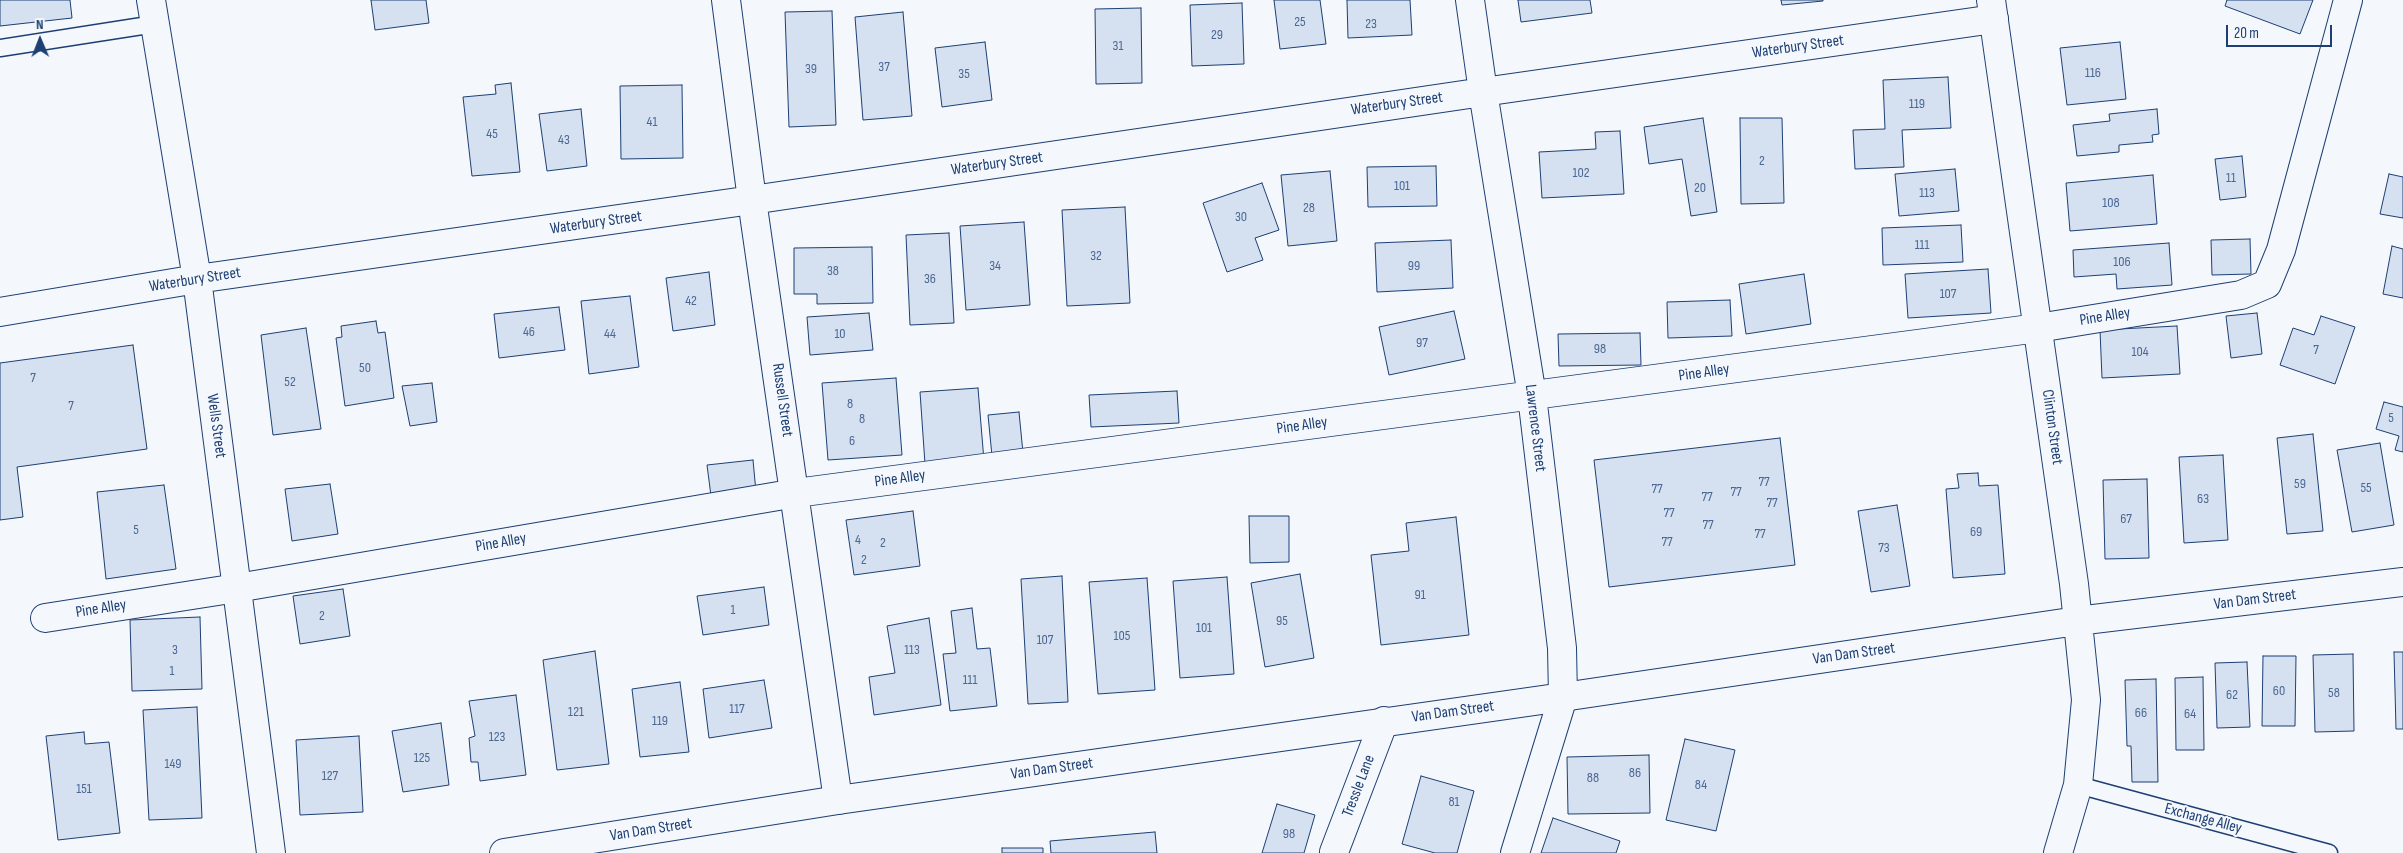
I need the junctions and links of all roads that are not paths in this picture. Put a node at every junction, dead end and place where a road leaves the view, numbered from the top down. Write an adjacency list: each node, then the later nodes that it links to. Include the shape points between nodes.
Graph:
1 (726, 0): 8 (street, Russell Street)
2 (1470, 0): 7 (street, Lawrence Street)
3 (2348, 0): 11 (street, Pine Alley, via 2281,250 2267,284 2241,295)
4 (1993, 9): 7 (street, Waterbury Street); 11 (street, Clinton Street)
5 (153, 12): 6 (lane); 9 (street, Wells Street)
6 (0, 48)
7 (1482, 92): 8 (street, Waterbury Street); 12 (street, Lawrence Street)
8 (752, 200): 9 (street, Waterbury Street); 13 (street, Russell Street)
9 (196, 279): 10 (street, Waterbury Street); 15 (street, Wells Street)
10 (0, 312)
11 (2038, 328): 12 (street, Pine Alley); 17 (street, Clinton Street)
12 (1532, 396): 13 (street, Pine Alley); 18 (street, Lawrence Street, via 1562,648)
13 (796, 493): 15 (street, Pine Alley); 21 (street, Russell Street)
14 (2403, 582): 17 (street, Van Dam Street)
15 (237, 588): 16 (street, Pine Alley); 23 (street, Wells Street)
16 (45, 618)
17 (2077, 622): 18 (street, Van Dam Street); 20 (street, Clinton Street, via 2086,700)
18 (1563, 698): 19 (street, Van Dam Street); 25 (street, Lawrence Street)
19 (1384, 721): 21 (street, Van Dam Street); 22 (street, Tressle Lane)
20 (2078, 785): 26 (street, Clinton Street); 27 (lane, Exchange Alley)
21 (838, 800): 24 (street, Van Dam Street)
22 (1334, 852)
23 (271, 853)
24 (504, 853)
25 (1515, 853)
26 (2058, 853)
27 (2328, 853)

